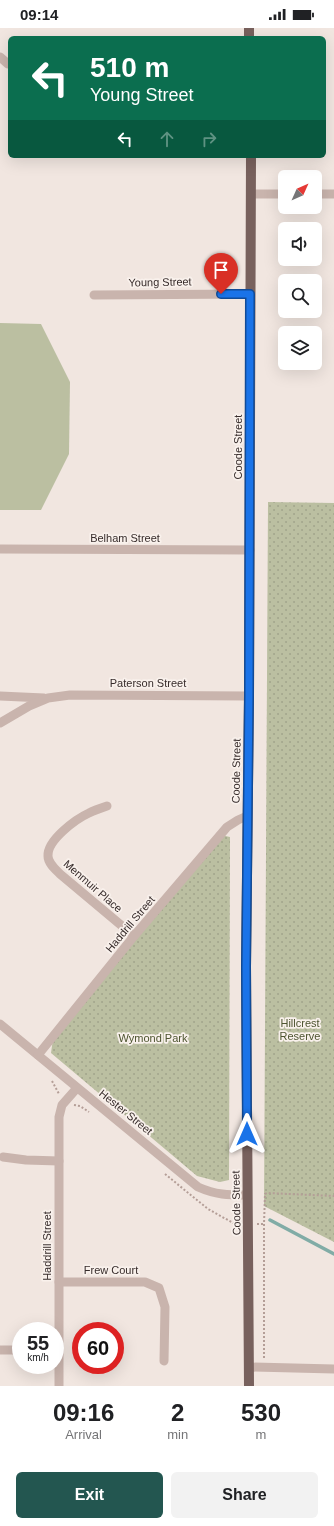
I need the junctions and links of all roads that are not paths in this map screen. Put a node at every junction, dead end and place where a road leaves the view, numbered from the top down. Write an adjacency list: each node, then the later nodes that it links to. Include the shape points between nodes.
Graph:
1 (0, 56): 2 (street)
2 (6, 63)
3 (251, 158): 4 (main road, Coode Street)
4 (251, 194): 5 (street); 8 (main road, Coode Street)
5 (278, 194)
6 (322, 194): 7 (street)
7 (334, 194)
8 (250, 294): 9 (street, Young Street); 11 (main road, Coode Street)
9 (94, 295)
10 (0, 549): 11 (street, Belham Street)
11 (250, 550): 13 (main road, Coode Street)
12 (0, 696): 14 (street, Paterson Street)
13 (249, 696): 14 (street, Paterson Street, via 70,695); 17 (main road, Coode Street)
14 (48, 698): 15 (street, Paterson Street)
15 (0, 723)
16 (106, 806): 18 (street, Menmuir Place, via 88,813 65,829 51,846 48,856 50,863 60,874)
17 (247, 816): 18 (street, Haddrill Street, via 227,827); 24 (main road, Coode Street)
18 (134, 936): 20 (street, Haddrill Street)
19 (0, 1024): 20 (street, Hester Street)
20 (38, 1055): 21 (street, Hester Street)
21 (77, 1088): 23 (street, Haddrill Street, via 60,1111); 24 (street, Hester Street, via 198,1187 222,1195)
22 (3, 1157): 23 (street)
23 (59, 1161): 25 (street, Haddrill Street)
24 (247, 1195): 30 (main road, Coode Street)
25 (59, 1282): 26 (street, Haddrill Street); 29 (street, Frew Court, via 145,1282 159,1288 165,1307)
26 (58, 1322)
27 (0, 1350): 28 (street)
28 (12, 1350)
29 (164, 1361)
30 (249, 1367): 31 (street); 34 (main road, Coode Street)
31 (334, 1369)
32 (58, 1374): 33 (street, Haddrill Street)
33 (59, 1386)
34 (249, 1386)

